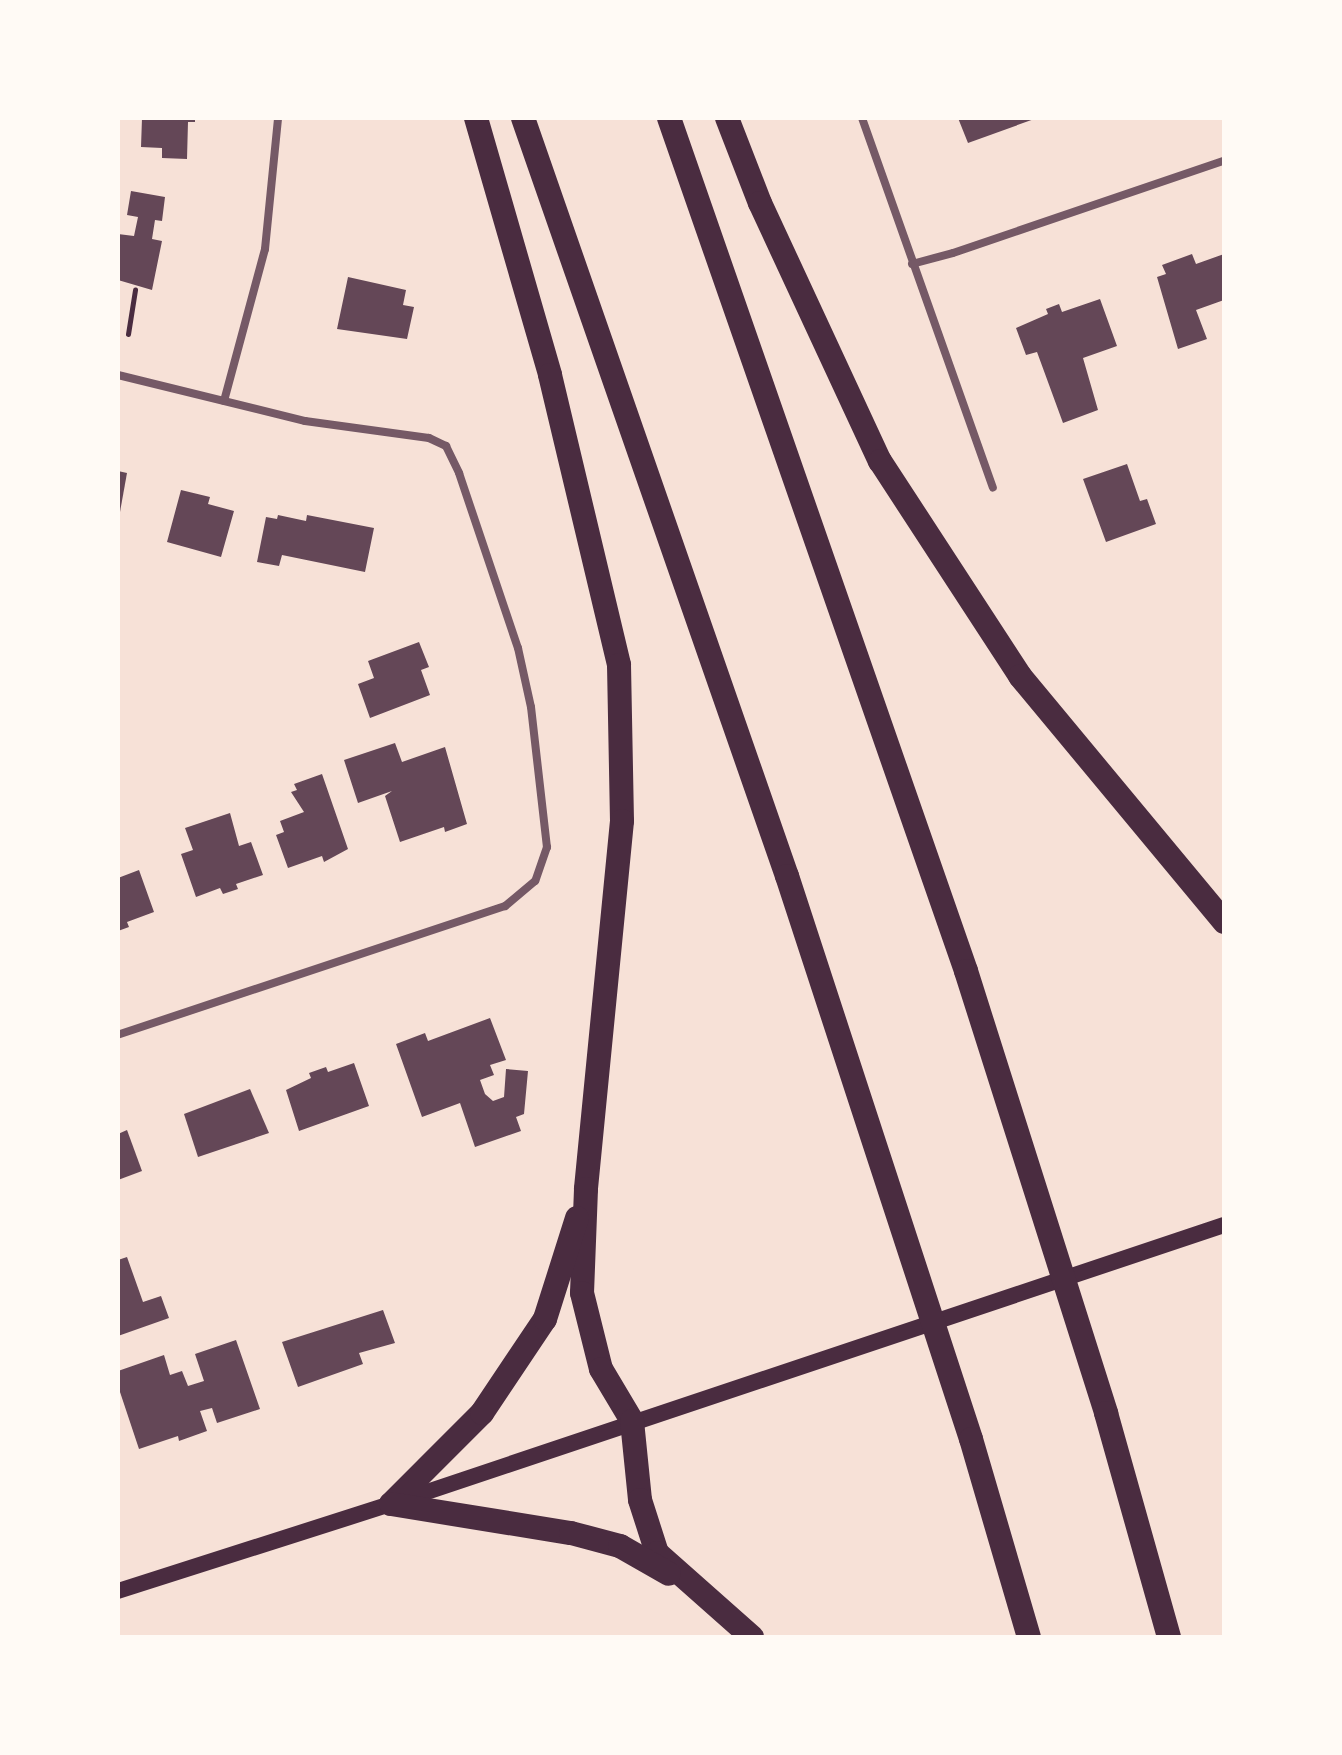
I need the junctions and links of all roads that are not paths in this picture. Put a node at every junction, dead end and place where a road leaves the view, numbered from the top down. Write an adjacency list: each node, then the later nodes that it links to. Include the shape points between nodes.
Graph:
1 (278, 118): 10 (street, via 265,249)
2 (476, 118): 14 (highway, via 550,375 619,665 622,821)
3 (523, 118): 21 (highway, via 787,876 971,1439)
4 (669, 118): 22 (highway, via 966,971 1106,1413)
5 (727, 118): 12 (highway, via 760,203 880,461 1020,676)
6 (862, 118): 8 (street)
7 (1224, 161): 8 (street)
8 (912, 264): 11 (street)
9 (118, 375): 10 (street)
10 (224, 401): 13 (street, via 305,421 429,438 446,446 518,648 531,707 547,847 535,881 505,906)
11 (993, 487)
12 (1224, 922)
13 (118, 1035)
14 (586, 1189): 16 (highway, via 582,1293 601,1369); 17 (highway, via 545,1319 482,1413)
15 (1224, 1225): 16 (main road)
16 (632, 1421): 17 (main road); 19 (highway, via 643,1512 657,1553)
17 (391, 1504): 18 (main road); 19 (highway, via 522,1522 620,1546)
18 (118, 1591)
19 (711, 1598): 20 (highway)
20 (752, 1637)
21 (1029, 1637)
22 (1169, 1637)

